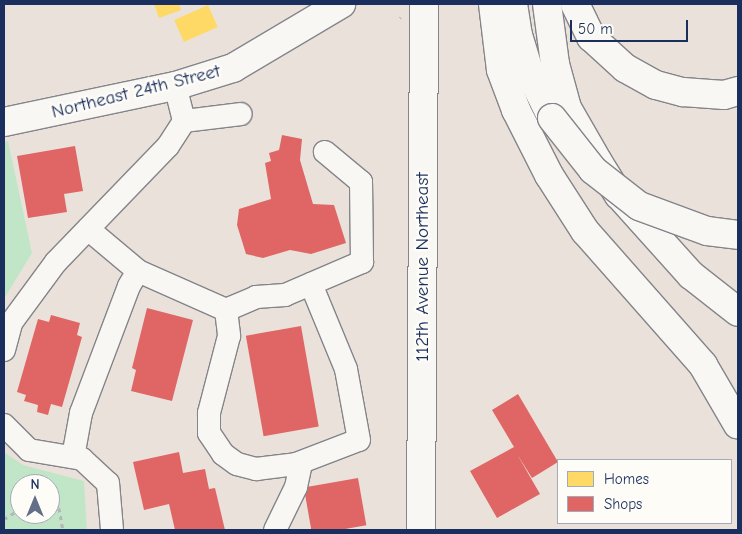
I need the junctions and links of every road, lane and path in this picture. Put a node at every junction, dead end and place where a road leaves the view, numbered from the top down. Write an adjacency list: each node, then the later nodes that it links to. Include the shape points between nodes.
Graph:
1 (340, 4): 7 (main road, Northeast 24th Street, via 233,68)
2 (493, 4): 21 (main road, via 501,70 516,110 549,175 585,231 703,365)
3 (513, 4): 14 (main road, bridge, via 529,71 552,118 593,170 639,206 707,231)
4 (547, 4): 18 (main road, via 555,64 567,108 598,162 619,195 691,275)
5 (575, 4): 8 (main road, via 591,37 625,68 656,85 683,92 724,95)
6 (408, 13): 28 (main road, 112th Avenue Northeast)
7 (175, 86): 10 (lane); 11 (main road, Northeast 24th Street)
8 (738, 92)
9 (241, 114): 10 (lane)
10 (184, 121): 13 (lane, via 168,146)
11 (4, 122)
12 (325, 152): 16 (lane, via 361,182 362,262)
13 (88, 229): 15 (lane); 19 (lane, via 56,262 11,324)
14 (738, 235)
15 (138, 271): 17 (lane); 22 (lane, via 129,286 81,413)
16 (311, 284): 17 (lane, via 285,295 256,297); 23 (lane, via 346,369 359,440)
17 (226, 310): 23 (lane, via 229,336 210,413 210,433 223,454 237,464 275,469)
18 (738, 312)
19 (4, 350)
20 (4, 425): 22 (lane, via 29,450)
21 (738, 425)
22 (73, 457): 26 (lane, via 82,459 108,483)
23 (301, 463): 27 (lane, via 296,487)
24 (60, 514): 25 (path)
25 (63, 530)
26 (112, 530)
27 (275, 530)
28 (421, 530)

